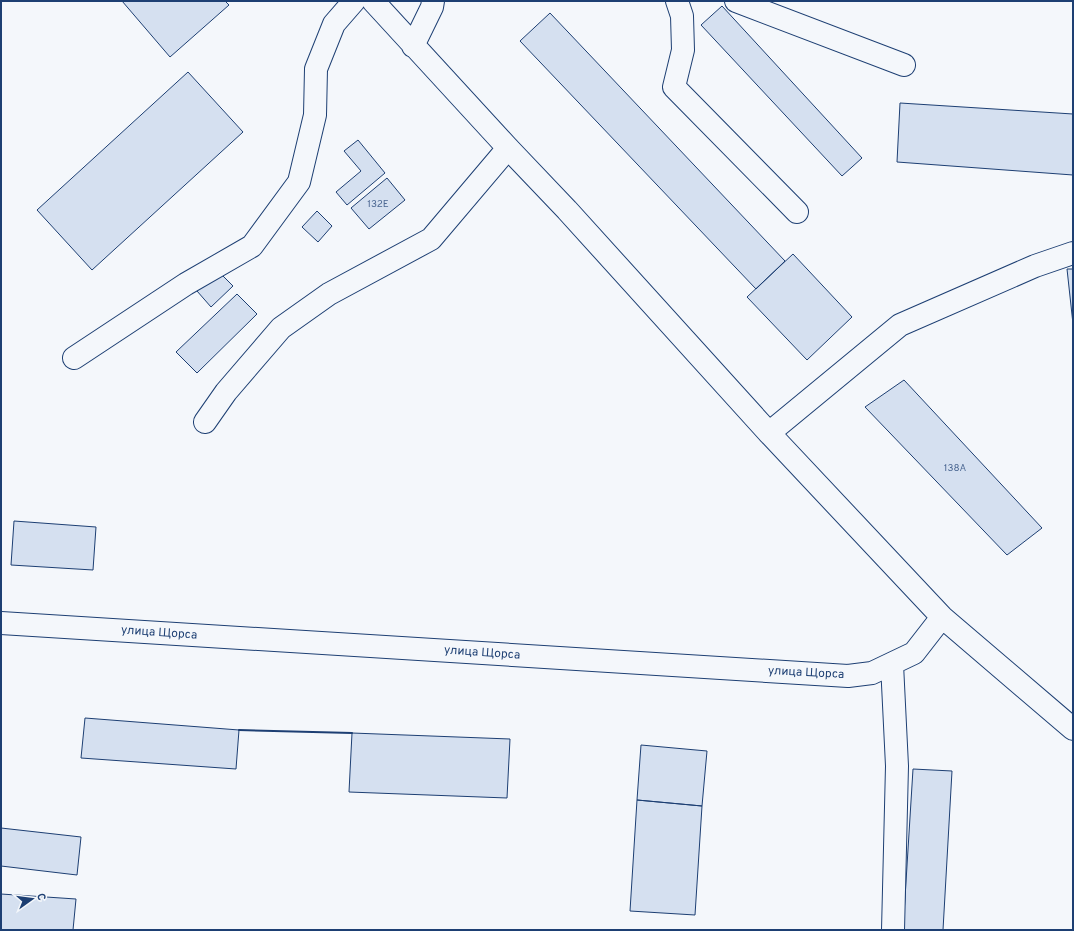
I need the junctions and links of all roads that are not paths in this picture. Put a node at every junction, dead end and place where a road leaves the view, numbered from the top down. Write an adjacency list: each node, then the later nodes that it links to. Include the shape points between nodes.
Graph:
1 (354, 1): 11 (street, via 334,24 316,69 315,115 299,182 252,246 186,284)
2 (373, 1): 6 (street)
3 (433, 1): 6 (street)
4 (677, 1): 9 (street, via 682,16 683,50 674,87)
5 (736, 1): 7 (street)
6 (413, 46): 8 (street)
7 (904, 64)
8 (508, 148): 12 (street, via 431,240 329,294 281,328 226,392); 13 (street)
9 (797, 212)
10 (1073, 253): 13 (street, via 1035,266 900,325)
11 (74, 358)
12 (205, 422)
13 (769, 433): 14 (street)
14 (942, 617): 16 (street, улица Щорса, via 914,653); 17 (street)
15 (1, 623): 16 (street, улица Щорса, via 825,675 872,673)
16 (892, 664): 18 (street, via 897,766)
17 (1073, 729)
18 (892, 930)

